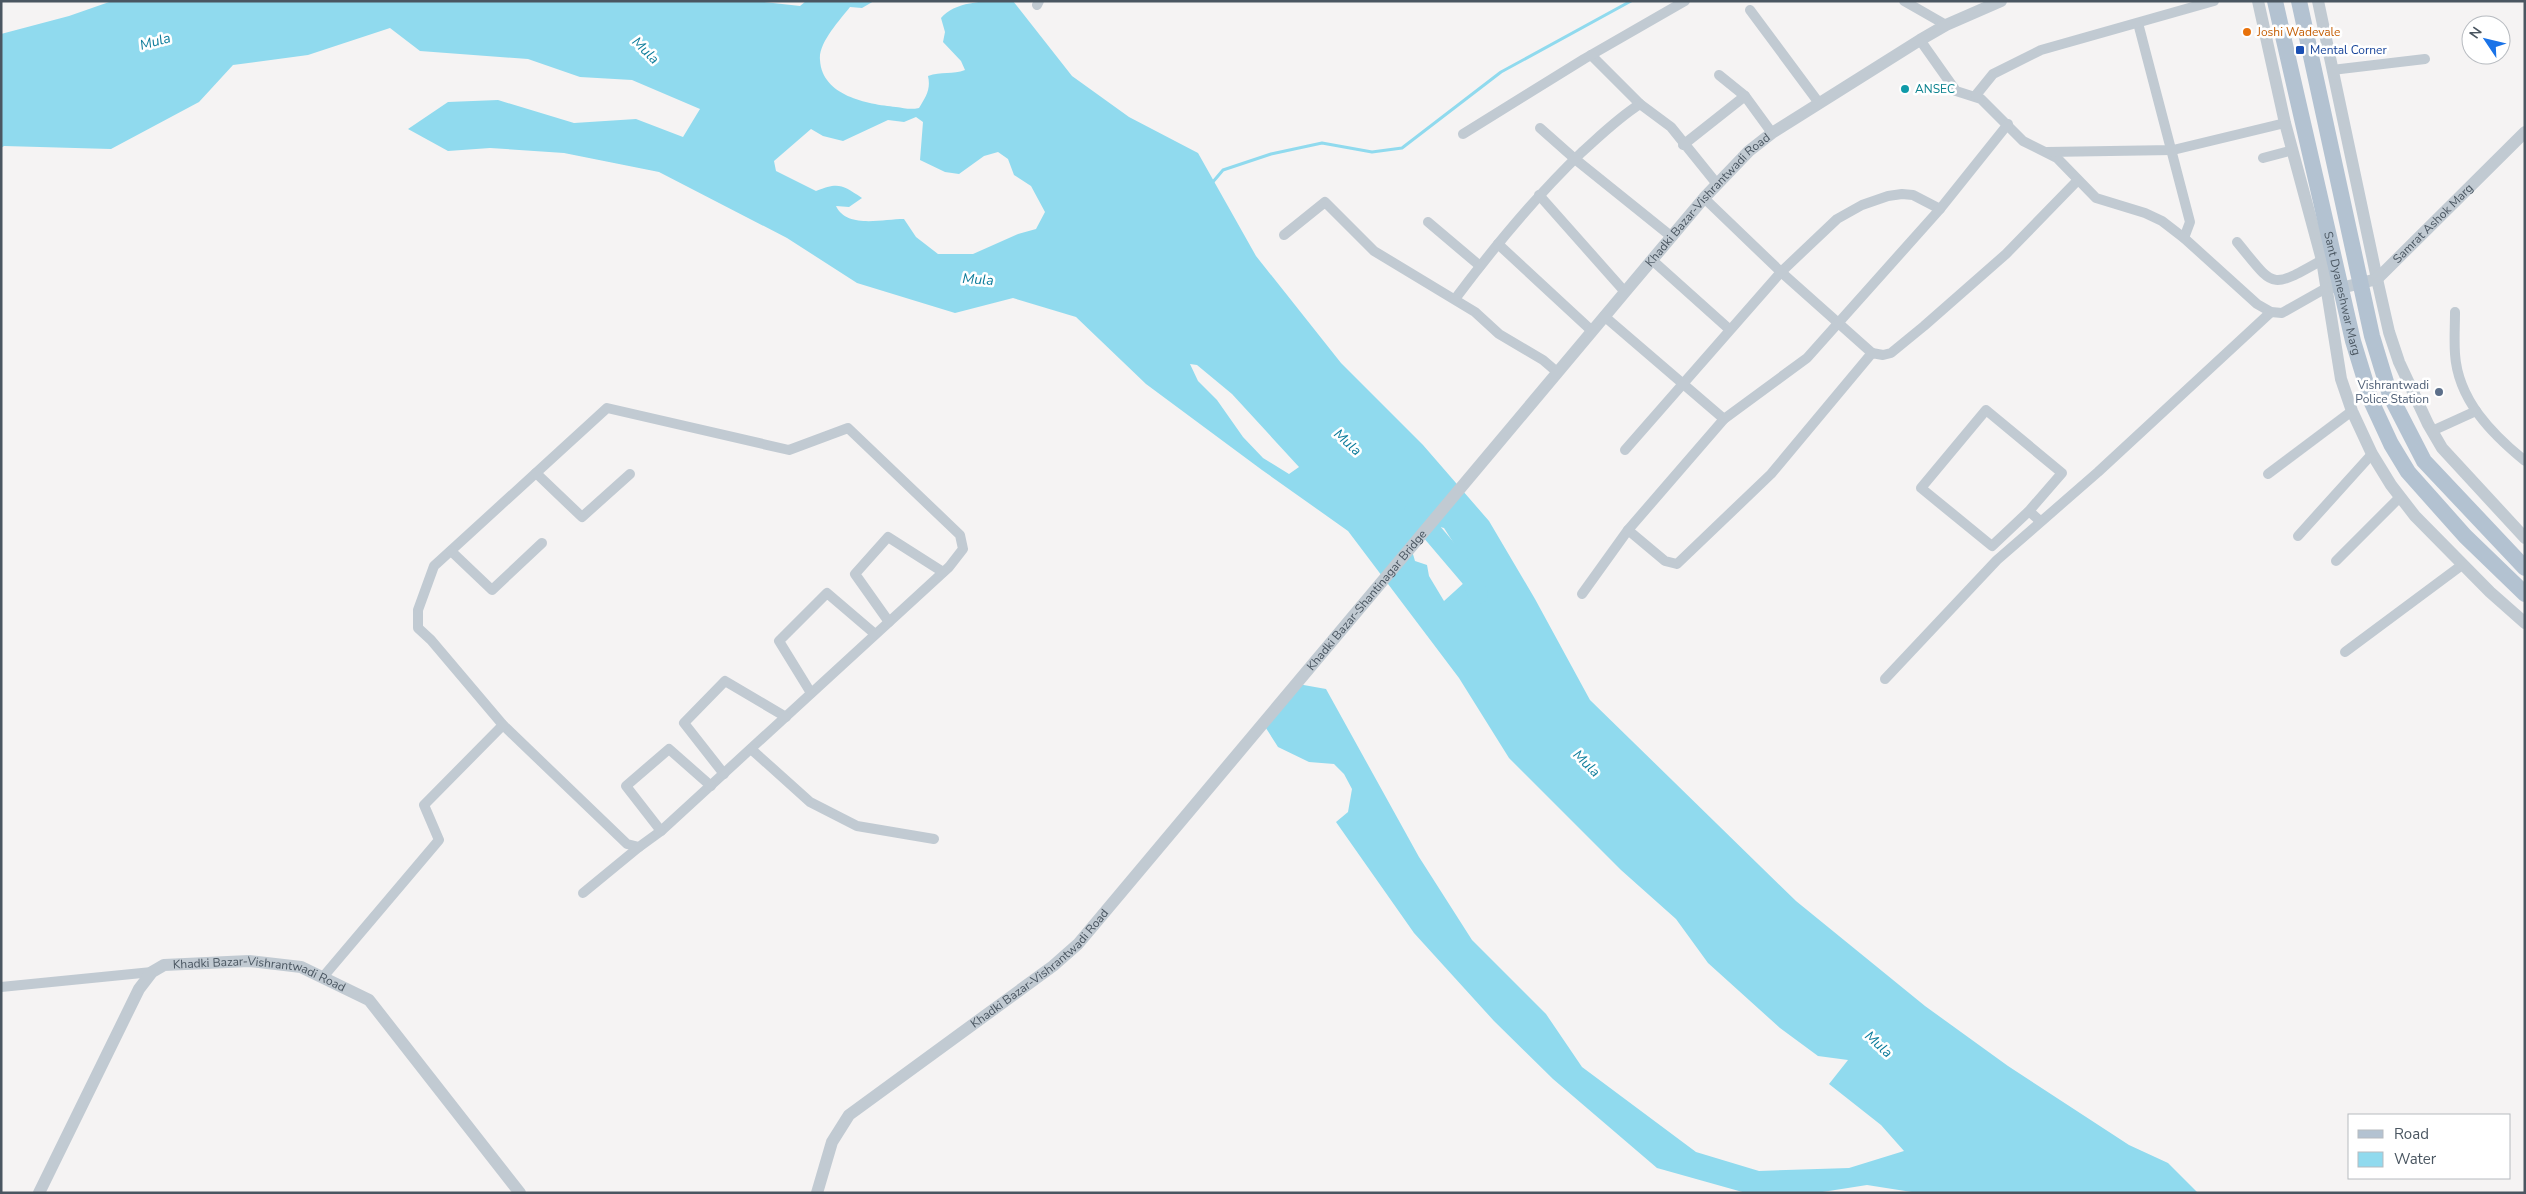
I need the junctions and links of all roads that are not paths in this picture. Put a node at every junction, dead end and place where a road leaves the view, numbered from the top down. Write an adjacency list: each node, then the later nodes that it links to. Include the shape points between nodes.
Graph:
1 (1685, 1): 13 (street)
2 (1904, 1): 11 (street)
3 (2001, 1): 11 (street, Khadki Bazar-Vishrantwadi Road)
4 (2214, 1): 10 (street)
5 (2258, 1): 21 (street)
6 (2275, 1): 50 (main road, Sant Dyaneshwar Marg)
7 (2299, 1): 49 (main road, Sant Dyaneshwar Marg)
8 (2318, 1): 15 (street)
9 (1750, 10): 19 (street)
10 (2138, 23): 18 (street, via 2041,50 1993,74); 28 (street)
11 (1946, 25): 12 (street, Khadki Bazar-Vishrantwadi Road)
12 (1920, 40): 18 (street, via 1950,86 1965,95); 19 (street, Khadki Bazar-Vishrantwadi Road)
13 (1591, 55): 20 (street); 26 (street)
14 (2425, 60): 15 (street)
15 (2332, 70): 48 (street)
16 (1719, 75): 17 (street)
17 (1745, 96): 25 (street); 27 (street)
18 (1976, 96): 22 (street)
19 (1819, 103): 25 (street, Khadki Bazar-Vishrantwadi Road)
20 (1640, 104): 27 (street, via 1671,127); 32 (street, via 1619,117)
21 (2286, 123): 28 (street); 29 (street)
22 (2008, 124): 30 (street, via 2023,140); 37 (street)
23 (1540, 128): 32 (street)
24 (2525, 132): 48 (street, Samrat Ashok Marg)
25 (1772, 133): 34 (street, Khadki Bazar-Vishrantwadi Road)
26 (1463, 134)
27 (1683, 145): 34 (street)
28 (2173, 150): 30 (street); 41 (street, via 2190,222)
29 (2293, 150): 31 (street); 45 (street)
30 (2044, 152): 33 (street, via 2057,158)
31 (2263, 158)
32 (1575, 159): 35 (street); 40 (street)
33 (2077, 181): 41 (street, via 2096,198 2153,216); 59 (street, via 2006,254 1891,354)
34 (1717, 184): 36 (street, Khadki Bazar-Vishrantwadi Road)
35 (1539, 195): 43 (street); 51 (street)
36 (1704, 198): 40 (street, Khadki Bazar-Vishrantwadi Road); 47 (street)
37 (1940, 209): 47 (street, via 1914,195 1902,194 1862,205 1838,219); 56 (street)
38 (1428, 222): 46 (street)
39 (1284, 235): 52 (street, via 1326,202 1374,250)
40 (1672, 237): 44 (street, Khadki Bazar-Vishrantwadi Road)
41 (2184, 238): 53 (street, via 2257,304)
42 (2236, 242): 45 (street, via 2272,280 2285,281)
43 (1498, 244): 46 (street); 58 (street)
44 (1652, 260): 51 (street, Khadki Bazar-Vishrantwadi Road); 57 (street)
45 (2322, 260): 50 (street)
46 (1480, 266): 52 (street)
47 (1781, 272): 56 (street); 57 (street)
48 (2377, 279): 49 (street); 65 (street, via 2399,362)
49 (2360, 283): 50 (street); 83 (main road, Sant Dyaneshwar Marg, via 2390,395 2424,460)
50 (2334, 288): 53 (street, via 2282,313); 62 (street, via 2342,378); 86 (main road, Sant Dyaneshwar Marg, via 2372,402 2404,465 2465,536)
51 (1625, 292): 55 (street, Khadki Bazar-Vishrantwadi Road)
52 (1455, 299): 60 (street, via 1499,334)
53 (2271, 312): 75 (street, via 2120,452)
54 (2455, 312): 63 (street, via 2455,356 2463,385)
55 (1604, 316): 58 (street, Khadki Bazar-Vishrantwadi Road); 61 (street)
56 (1839, 324): 59 (street); 64 (street, via 1807,358)
57 (1730, 330): 61 (street)
58 (1592, 331): 60 (street, Khadki Bazar-Vishrantwadi Road)
59 (1872, 353): 76 (street, via 1771,474 1677,564 1666,561)
60 (1557, 372): 69 (street, Khadki Bazar-Vishrantwadi Road)
61 (1682, 383): 64 (street); 66 (street)
62 (2352, 411): 67 (street); 72 (street)
63 (2476, 411): 65 (street); 68 (street, via 2501,442)
64 (1724, 419): 76 (street)
65 (2432, 431): 78 (street, via 2452,460)
66 (1625, 450)
67 (2372, 454): 73 (street); 77 (street)
68 (2525, 461)
69 (1474, 470): 95 (street, Khadki Bazar-Shantinagar Bridge)
70 (536, 473): 71 (street, via 582,517); 80 (street); 84 (street, via 607,408 789,450 848,428 960,535 963,550)
71 (630, 474)
72 (2268, 474)
73 (2400, 497): 81 (street); 82 (street)
74 (2029, 510): 74 (street, via 1992,546 1921,488 1986,410 2062,473); 75 (street)
75 (2040, 521): 91 (street, via 1997,560)
76 (1628, 530): 85 (street)
77 (2298, 536)
78 (2524, 536)
79 (542, 543): 80 (street, via 492,590)
80 (451, 551): 94 (street, via 434,566 418,610 418,628)
81 (2336, 561)
82 (2462, 565): 88 (street); 90 (street)
83 (2525, 568)
84 (943, 572): 87 (street); 87 (street, via 888,537 855,574)
85 (1582, 594)
86 (2525, 594)
87 (889, 622): 89 (street)
88 (2525, 623)
89 (875, 634): 92 (street); 92 (street, via 828,593 779,642)
90 (2345, 652)
91 (1885, 679)
92 (811, 693): 93 (street)
93 (786, 717): 96 (street); 97 (street, via 725,681 684,723)
94 (503, 725): 101 (street, via 627,844); 104 (street, via 424,805 439,840)
95 (1258, 728): 108 (street, Khadki Bazar-Vishrantwadi Road, via 1078,944 1053,966 849,1115 832,1142)
96 (751, 749): 97 (street); 100 (street, via 810,802 857,826)
97 (724, 774): 98 (street)
98 (711, 786): 99 (street); 99 (street, via 669,749 626,786)
99 (662, 831): 101 (street)
100 (934, 839)
101 (639, 847): 102 (street)
102 (584, 893)
103 (152, 972): 104 (street, Khadki Bazar-Vishrantwadi Road, via 164,965 248,961 301,967); 105 (street); 106 (street, via 139,989)
104 (323, 977): 107 (street, Khadki Bazar-Vishrantwadi Road, via 369,1000)
105 (1, 987)
106 (39, 1193)
107 (520, 1193)
108 (817, 1193)

